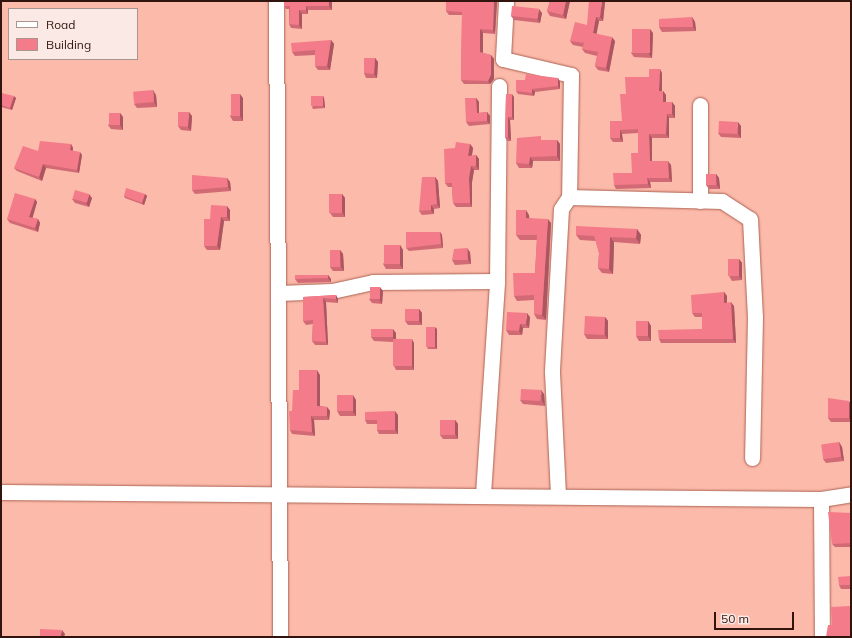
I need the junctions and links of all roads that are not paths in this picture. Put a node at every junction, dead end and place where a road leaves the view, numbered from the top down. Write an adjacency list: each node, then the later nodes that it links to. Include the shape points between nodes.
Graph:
1 (276, 1): 8 (street)
2 (506, 1): 5 (street, via 503,59 571,75)
3 (499, 86): 7 (street)
4 (700, 105): 6 (street)
5 (568, 197): 6 (street); 14 (street, via 561,209 552,372)
6 (700, 201): 9 (street, via 722,201 750,219 755,317)
7 (497, 281): 8 (street, via 374,282 332,291); 12 (street)
8 (278, 293): 11 (street)
9 (752, 458)
10 (1, 492): 11 (street)
11 (279, 492): 12 (street); 16 (street)
12 (483, 494): 14 (street)
13 (851, 494): 15 (street)
14 (558, 495): 15 (street)
15 (821, 499): 17 (street)
16 (280, 637)
17 (822, 637)

